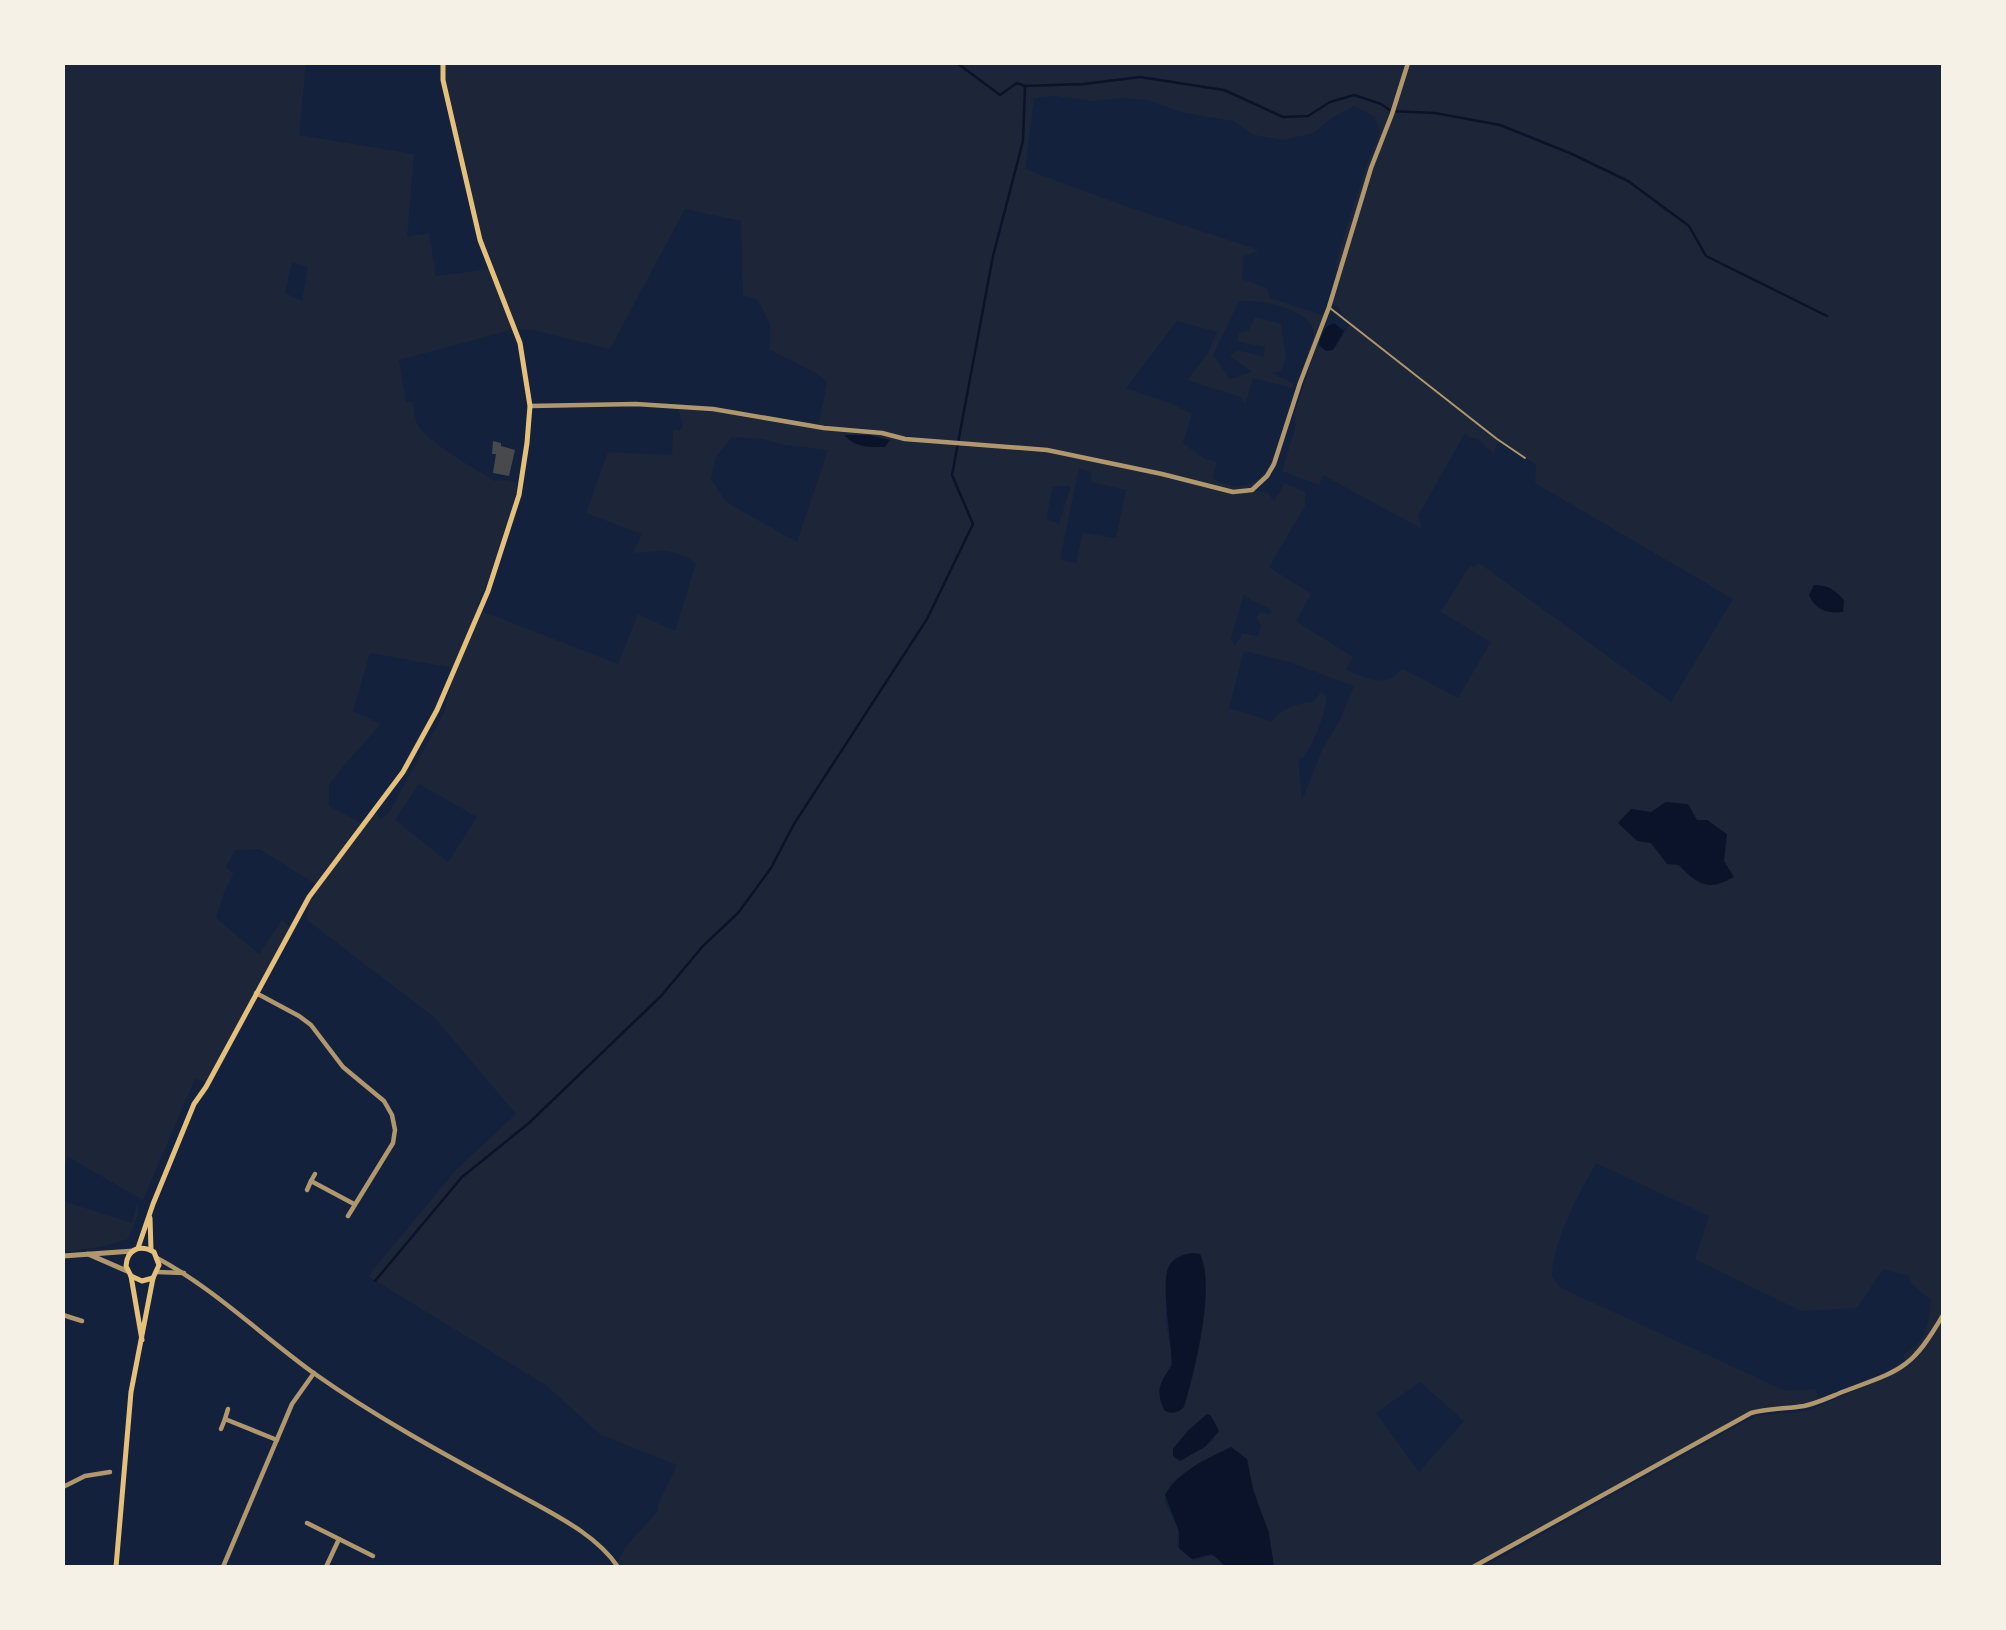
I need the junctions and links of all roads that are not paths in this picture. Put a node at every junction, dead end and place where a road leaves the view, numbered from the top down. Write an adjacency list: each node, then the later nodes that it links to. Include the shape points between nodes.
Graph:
1 (443, 63): 4 (main road, via 480,240 520,343)
2 (1408, 63): 3 (street)
3 (1329, 307): 4 (street, via 1274,464 1252,490 1233,492 1047,450 824,428 713,409 636,404); 5 (lane)
4 (530, 406): 6 (main road, via 519,495 488,591 437,710 403,772 309,897)
5 (1525, 458)
6 (256, 993): 10 (street, via 311,1025 343,1067 384,1101 392,1115 393,1143); 11 (main road, via 194,1104)
7 (315, 1174): 8 (street)
8 (311, 1181): 9 (street); 10 (street)
9 (307, 1190)
10 (354, 1204): 12 (street)
11 (150, 1215): 13 (main road); 14 (main road)
12 (348, 1216)
13 (135, 1249): 14 (main road); 15 (street); 20 (main road, via 126,1260)
14 (151, 1250): 17 (main road)
15 (87, 1254): 16 (street); 20 (street)
16 (63, 1256)
17 (158, 1258): 18 (main road); 19 (street)
18 (157, 1272): 19 (street); 21 (main road)
19 (185, 1273): 26 (street)
20 (129, 1274): 21 (main road, via 142,1281); 25 (main road)
21 (153, 1278): 25 (main road)
22 (63, 1315): 24 (street)
23 (1943, 1315): 40 (street, via 1928,1341 1898,1371 1806,1405 1751,1413)
24 (82, 1321)
25 (142, 1340): 36 (main road, via 131,1392)
26 (314, 1373): 30 (street, via 292,1404); 39 (street, via 374,1413 571,1525)
27 (229, 1409): 28 (street)
28 (225, 1419): 29 (street); 30 (street)
29 (221, 1429)
30 (277, 1440): 37 (street)
31 (110, 1472): 32 (street, via 85,1476)
32 (63, 1487)
33 (307, 1523): 34 (street)
34 (339, 1539): 35 (street); 38 (street)
35 (373, 1556)
36 (116, 1567)
37 (223, 1567)
38 (326, 1567)
39 (618, 1567)
40 (1473, 1567)

